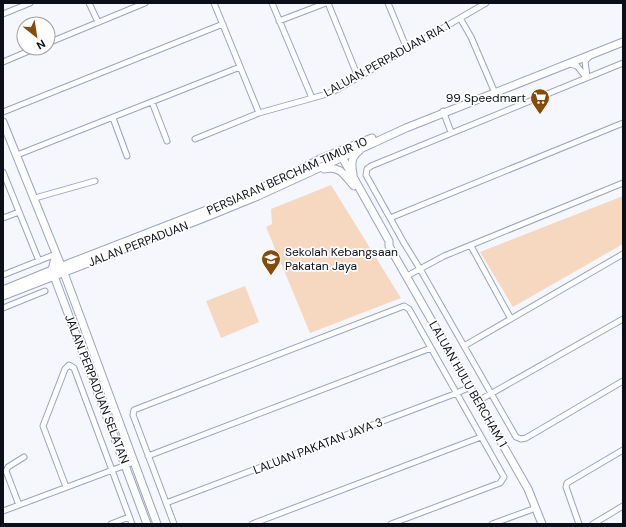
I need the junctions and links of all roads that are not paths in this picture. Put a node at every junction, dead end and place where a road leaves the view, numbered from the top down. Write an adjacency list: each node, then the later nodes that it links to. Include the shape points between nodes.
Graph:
1 (30, 3): 9 (street)
2 (89, 3): 12 (street)
3 (214, 3): 13 (street)
4 (272, 3): 11 (street)
5 (327, 3): 11 (street); 24 (street)
6 (486, 3): 10 (street, LALUAN PERPADUAN RIA 1)
7 (141, 4): 12 (street)
8 (389, 4): 17 (street)
9 (3, 14)
10 (460, 18): 17 (street, LALUAN PERPADUAN RIA 1); 26 (street, via 471,37)
11 (279, 21): 27 (street)
12 (98, 22): 15 (street)
13 (223, 24): 23 (street); 29 (street)
14 (623, 39): 26 (street, PERSIARAN BERCHAM TIMUR 10)
15 (56, 40)
16 (623, 42): 18 (street, PERSIARAN BERCHAM TIMUR 10)
17 (407, 49): 24 (street, LALUAN PERPADUAN RIA 1)
18 (591, 55): 22 (street, PERSIARAN BERCHAM TIMUR 10); 25 (street, via 586,61)
19 (17, 56): 20 (street)
20 (3, 62)
21 (623, 63): 25 (street)
22 (570, 64): 25 (street, via 577,66); 26 (street, PERSIARAN BERCHAM TIMUR 10)
23 (240, 67): 28 (street); 31 (street)
24 (358, 77): 27 (street, LALUAN PERPADUAN RIA 1, via 327,94)
25 (587, 78): 35 (street)
26 (494, 92): 30 (street, PERSIARAN BERCHAM TIMUR 10)
27 (312, 98): 31 (street, LALUAN PERPADUAN RIA 1)
28 (152, 102): 32 (street); 38 (street)
29 (3, 112)
30 (443, 112): 35 (street); 36 (street, PERSIARAN BERCHAM TIMUR 10); 39 (street, PERSIARAN BERCHAM TIMUR 10)
31 (259, 113): 37 (street, LALUAN PERPADUAN RIA 1)
32 (113, 118): 40 (street); 41 (street)
33 (3, 122): 40 (street, JALAN PERPADUAN SELATAN)
34 (623, 123): 51 (street)
35 (451, 132): 51 (street, via 367,169 368,181)
36 (382, 139): 42 (street, PERSIARAN BERCHAM TIMUR 10); 47 (street, via 357,152 353,157)
37 (195, 140)
38 (167, 141)
39 (359, 143): 42 (street); 44 (street, PERSIARAN BERCHAM TIMUR 10, via 320,159)
40 (17, 155): 48 (street, JALAN PERPADUAN SELATAN)
41 (127, 156)
42 (340, 157): 44 (street, JALAN PERPADUAN); 47 (street, LALUAN HULU BERCHAM 1)
43 (3, 172): 49 (street)
44 (292, 177): 47 (street, via 330,167 340,170); 52 (street, PERSIARAN BERCHAM TIMUR 10); 53 (street, JALAN PERPADUAN, via 209,216)
45 (95, 181): 48 (street)
46 (623, 183): 54 (street)
47 (355, 185): 62 (street, LALUAN HULU BERCHAM 1)
48 (34, 198): 55 (street, JALAN PERPADUAN SELATAN)
49 (19, 212): 50 (street); 57 (street)
50 (3, 218)
51 (390, 218): 58 (street)
52 (135, 238): 53 (street); 59 (street, PERSIARAN BERCHAM TIMUR 10)
53 (150, 238): 59 (street, JALAN PERPADUAN)
54 (471, 246): 58 (street); 67 (street)
55 (56, 254): 57 (street); 59 (street, JALAN PERPADUAN SELATAN); 60 (street)
56 (623, 254): 67 (street)
57 (39, 260): 61 (street)
58 (420, 269): 62 (street); 69 (street)
59 (62, 270): 60 (street, JALAN PERPADUAN); 80 (street, JALAN PERPADUAN SELATAN)
60 (53, 273): 63 (street, JALAN PERPADUAN); 65 (street, JALAN PERPADUAN); 81 (street, JALAN PERPADUAN SELATAN)
61 (3, 275)
62 (407, 276): 72 (street, LALUAN HULU BERCHAM 1)
63 (3, 290)
64 (45, 291): 66 (street)
65 (3, 296)
66 (3, 308)
67 (510, 319): 69 (street)
68 (623, 319): 74 (street)
69 (464, 346): 74 (street)
70 (431, 348): 73 (street); 78 (street); 78 (street, via 408,308 404,306 146,404 133,413)
71 (623, 381): 74 (street, via 523,438 516,437)
72 (470, 387): 73 (street, LALUAN PAKATAN JAYA 3); 75 (street, LALUAN HULU BERCHAM 1)
73 (457, 393): 76 (street); 84 (street, LALUAN PAKATAN JAYA 3)
74 (491, 394): 75 (street)
75 (478, 401): 87 (street, LALUAN HULU BERCHAM 1, via 528,489)
76 (481, 437): 95 (street); 96 (street, via 503,475 502,482)
77 (623, 450): 99 (street, via 567,483)
78 (148, 456): 84 (street)
79 (24, 457): 85 (street, via 6,471)
80 (134, 462): 81 (street); 93 (street, JALAN PERPADUAN SELATAN)
81 (125, 465): 82 (street); 92 (street, JALAN PERPADUAN SELATAN)
82 (112, 470): 83 (street); 83 (street, via 74,368 69,365 65,369 43,426); 89 (street)
83 (66, 487): 85 (street)
84 (166, 502): 94 (street)
85 (19, 505): 88 (street)
86 (623, 506): 100 (street)
87 (536, 508): 97 (street); 98 (street, LALUAN HULU BERCHAM 1)
88 (3, 511)
89 (129, 517): 90 (street); 91 (street)
90 (111, 524)
91 (132, 524)
92 (147, 524)
93 (157, 524)
94 (174, 524)
95 (252, 524)
96 (391, 524)
97 (492, 524)
98 (542, 524)
99 (579, 524)
100 (593, 524)

